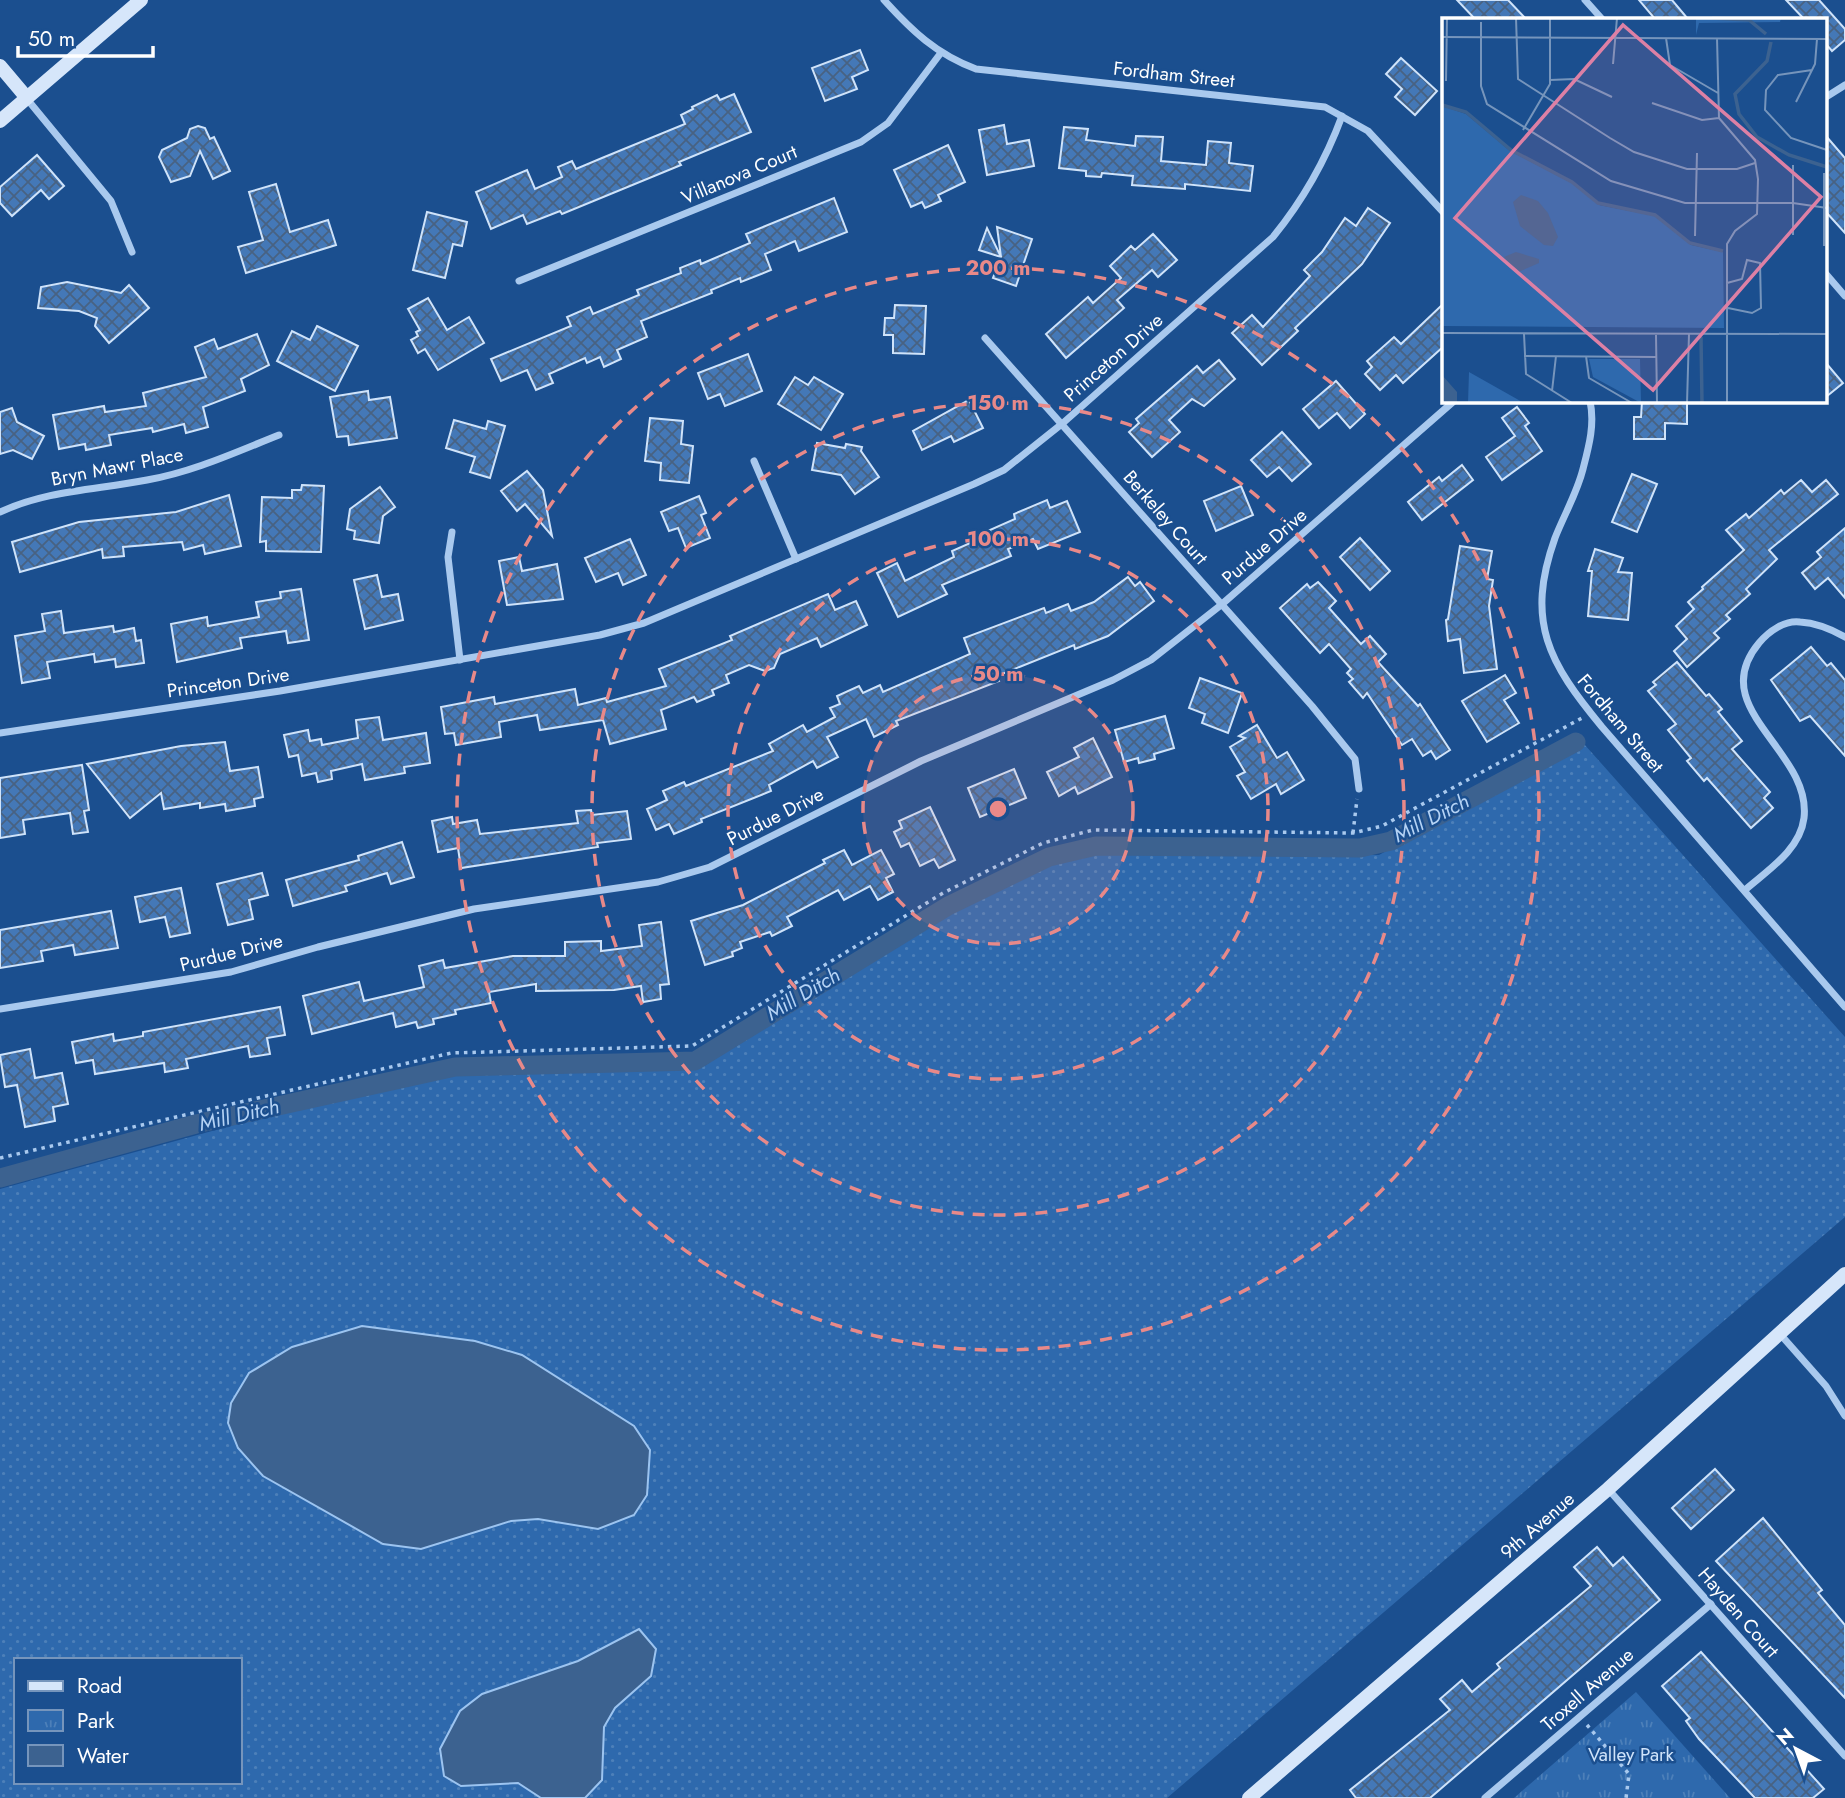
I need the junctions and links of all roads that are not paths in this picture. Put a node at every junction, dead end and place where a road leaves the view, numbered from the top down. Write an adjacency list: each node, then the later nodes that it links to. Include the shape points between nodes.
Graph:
1 (141, 0): 9 (main road)
2 (884, 0): 5 (street, Fordham Street, via 911,31)
3 (1585, 0): 4 (street)
4 (1601, 18)
5 (940, 54): 10 (street, Fordham Street, via 976,69 1325,107); 15 (street, Villanova Court, via 888,122 861,142)
6 (0, 66): 9 (main road)
7 (1845, 85): 8 (street)
8 (1828, 96)
9 (27, 98): 11 (main road); 13 (street, via 111,201)
10 (1342, 116): 12 (street, Fordham Street, via 1368,131); 20 (street, Princeton Drive, via 1325,162 1273,237)
11 (0, 121)
12 (1442, 211)
13 (132, 252)
14 (1828, 276): 16 (street)
15 (519, 281)
16 (1845, 296)
17 (985, 338): 20 (street, Berkeley Court)
18 (1453, 402): 26 (street, Purdue Drive)
19 (1590, 402): 31 (street, Fordham Street, via 1591,440 1544,577 1542,618 1550,653 1567,685 1590,713)
20 (1063, 422): 25 (street, Princeton Drive, via 1004,470); 26 (street, Berkeley Court)
21 (279, 435): 23 (street, Bryn Mawr Place, via 202,466 146,481 26,500)
22 (754, 461): 25 (street)
23 (0, 512)
24 (452, 532): 28 (street, via 448,558)
25 (796, 559): 28 (street, Princeton Drive, via 644,623)
26 (1221, 605): 30 (street, Berkeley Court, via 1355,759); 33 (street, Purdue Drive, via 1151,660 1113,680 921,761 710,867 658,882 474,909 231,972)
27 (1845, 637): 31 (street, via 1798,621 1766,635 1751,652 1744,692 1752,716 1800,781 1804,810 1798,838)
28 (460, 660): 29 (street, Princeton Drive)
29 (0, 733)
30 (1359, 789)
31 (1745, 890): 32 (street, Fordham Street)
32 (1845, 1007)
33 (0, 1009)
34 (1845, 1275): 35 (main road, 9th Avenue)
35 (1780, 1333): 36 (street, via 1826,1386); 37 (main road, 9th Avenue)
36 (1845, 1416)
37 (1608, 1489): 38 (street, Hayden Court); 40 (main road, 9th Avenue)
38 (1711, 1604): 39 (street, Hayden Court); 41 (street, Troxell Avenue)
39 (1845, 1756)
40 (1248, 1798)
41 (1485, 1798)

